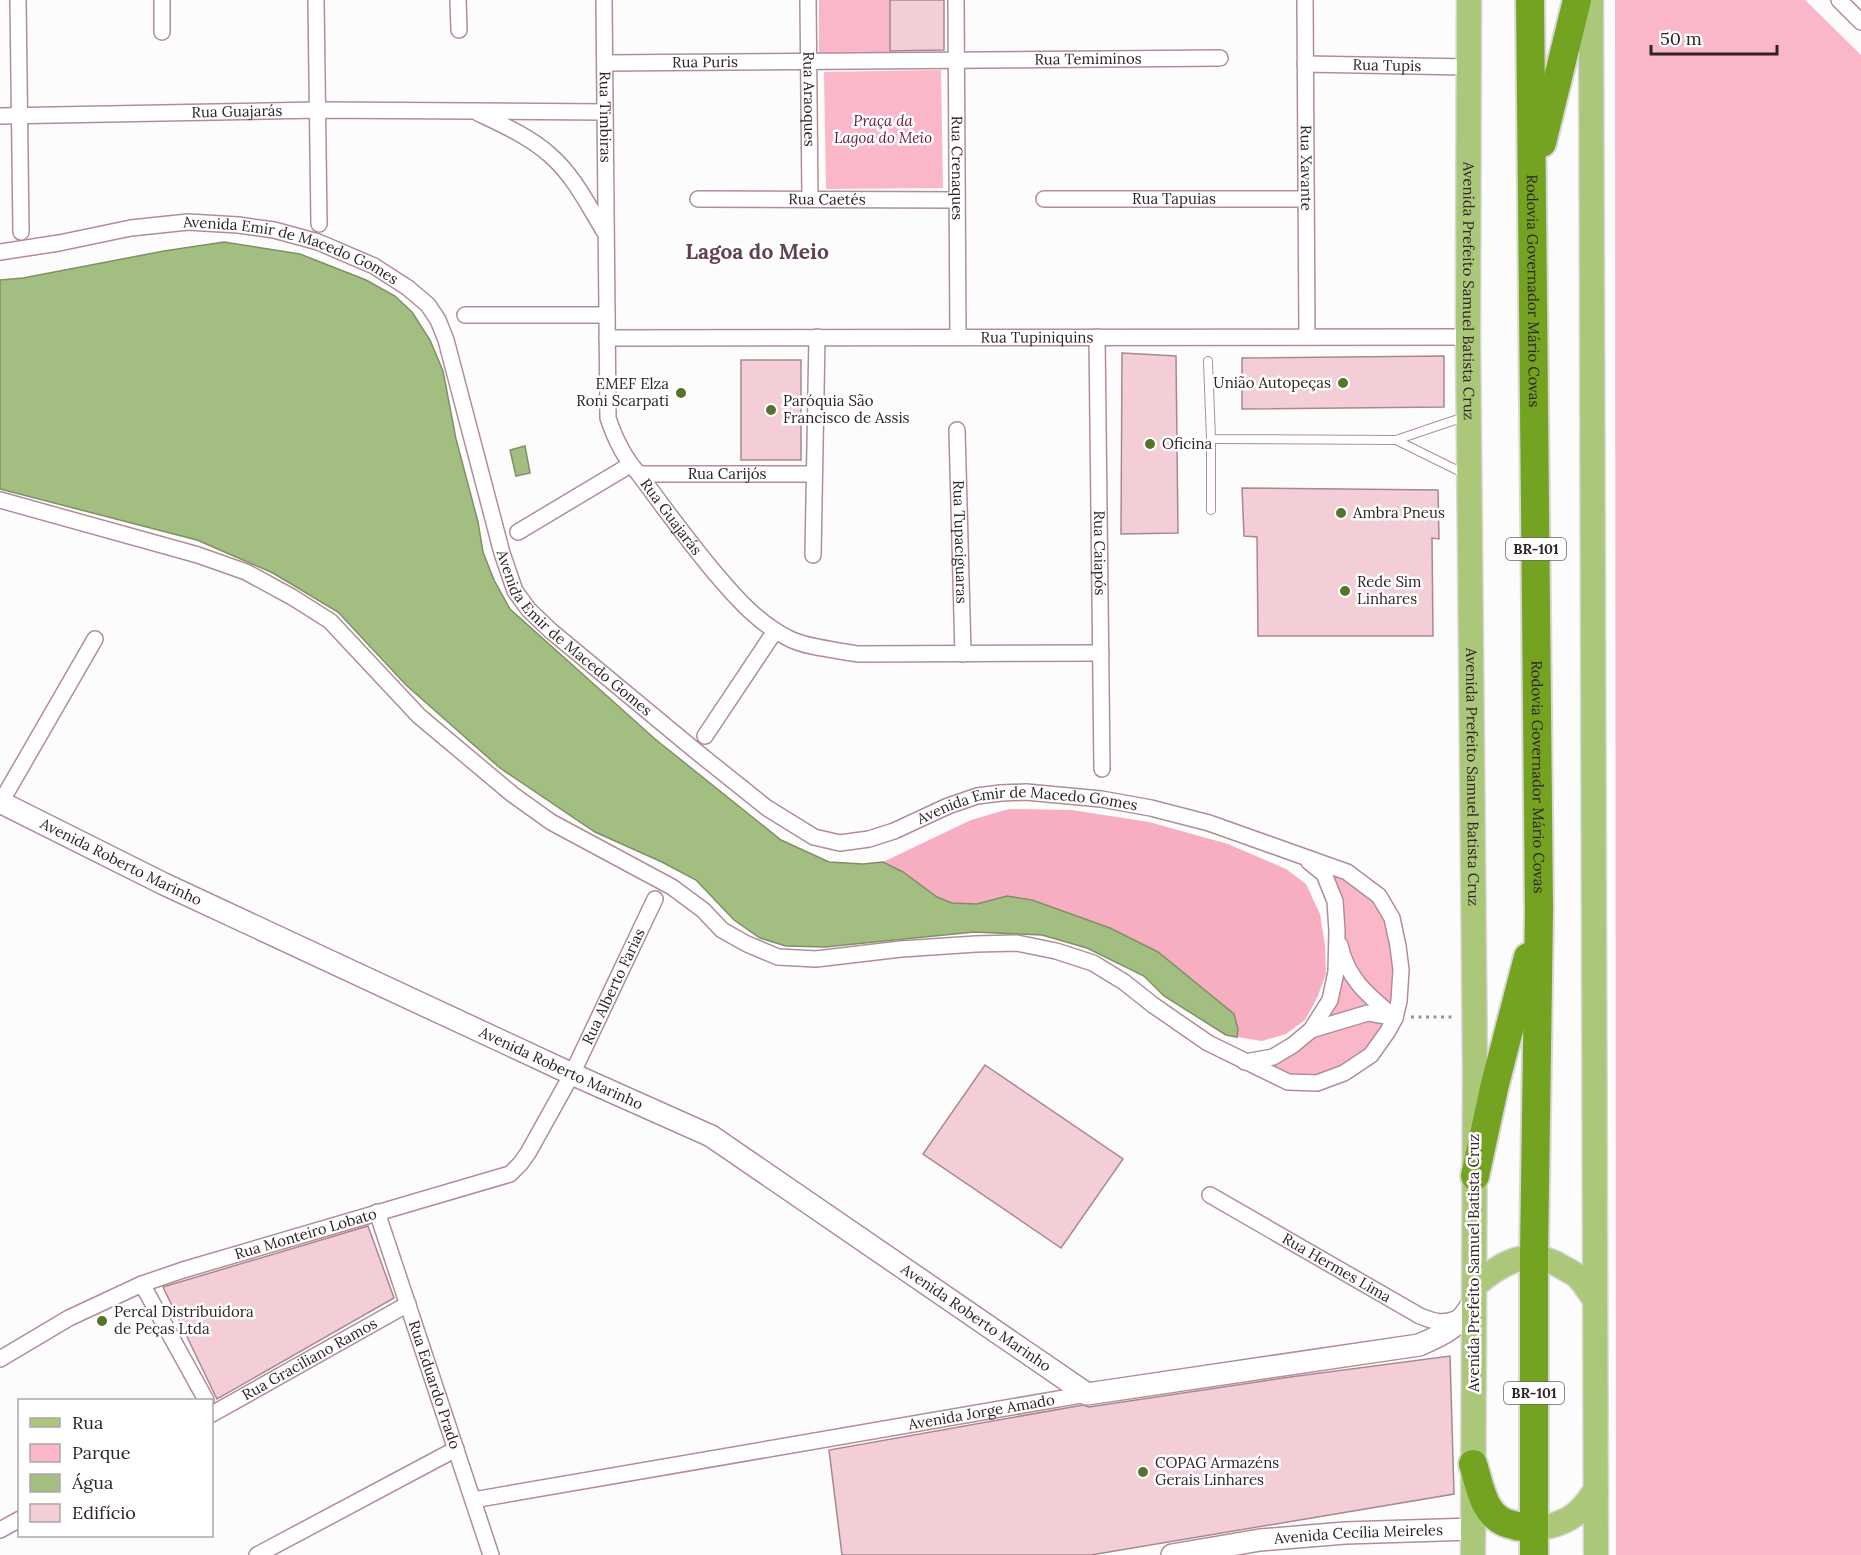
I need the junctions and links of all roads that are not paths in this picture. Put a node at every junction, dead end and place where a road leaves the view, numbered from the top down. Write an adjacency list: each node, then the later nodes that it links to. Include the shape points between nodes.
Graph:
1 (18, 0): 27 (street)
2 (162, 0): 16 (street)
3 (316, 0): 23 (street)
4 (458, 0): 15 (street)
5 (604, 0): 20 (street, Rua Timbiras)
6 (808, 0): 18 (street, Rua Araoques)
7 (956, 0): 19 (street, Rua Crenaques)
8 (1305, 0): 21 (street, Rua Xavante)
9 (1468, 0): 22 (main road, Avenida Prefeito Samuel Batista Cruz)
10 (1530, 0): 28 (highway, Rodovia Governador Mário Covas / BR-101)
11 (1577, 0): 28 (highway)
12 (1592, 0): 79 (main road)
13 (1839, 0): 14 (street)
14 (1861, 21)
15 (459, 30)
16 (162, 32)
17 (1220, 58): 19 (street, Rua Temiminos)
18 (807, 62): 19 (street, Rua Temiminos); 20 (street, Rua Puris); 30 (street, Rua Araoques)
19 (956, 62): 33 (street, Rua Crenaques)
20 (604, 63): 25 (street, Rua Timbiras)
21 (1305, 63): 22 (street, Rua Tupis); 32 (street, Rua Xavante)
22 (1468, 67): 43 (main road, Avenida Prefeito Samuel Batista Cruz)
23 (318, 110): 24 (street, Rua Guajarás); 27 (street, Rua Guajarás); 34 (street)
24 (475, 111): 25 (street, Rua Guajarás); 36 (street, Rua Guajarás, via 522,135 550,155 572,179)
25 (605, 112): 36 (street, Rua Timbiras)
26 (0, 116): 27 (street, Rua Guajarás)
27 (19, 116): 35 (street)
28 (1532, 186): 67 (highway, Rodovia Governador Mário Covas / BR-101)
29 (698, 199): 30 (street, Rua Caetés)
30 (810, 199): 33 (street, Rua Caetés)
31 (1044, 199): 32 (street, Rua Tapuias)
32 (1306, 199): 42 (street, Rua Xavante)
33 (957, 200): 40 (street, Rua Crenaques)
34 (319, 224)
35 (21, 232)
36 (605, 234): 39 (street, Rua Guajarás)
37 (0, 252): 65 (street, Avenida Emir de Macedo Gomes, via 142,227 188,222 238,225 318,242 374,266 408,288 438,320 502,553 515,591 529,610 767,808 814,837 840,843 869,839 977,796 1026,792 1151,808)
38 (465, 315): 39 (street)
39 (607, 315): 44 (street, Rua Guajarás)
40 (958, 337): 41 (street, Rua Tupiniquins); 45 (street, Rua Tupiniquins)
41 (1098, 337): 42 (street, Rua Tupiniquins); 60 (street, Rua Caiapós)
42 (1306, 337): 43 (street, Rua Tupiniquins)
43 (1468, 337): 47 (main road, Avenida Prefeito Samuel Batista Cruz)
44 (607, 338): 45 (street, Rua Tupiniquins); 51 (street, Rua Guajarás, via 608,418 621,450)
45 (817, 338): 52 (street)
46 (1208, 361): 49 (lane)
47 (1469, 416): 50 (lane); 53 (main road, Avenida Prefeito Samuel Batista Cruz)
48 (957, 430): 61 (street, Rua Tupaciguaras)
49 (1211, 439): 50 (lane); 55 (lane)
50 (1396, 440): 53 (lane)
51 (635, 470): 52 (street, Rua Carijós); 56 (street); 58 (street, Rua Guajarás, via 741,603)
52 (814, 474): 57 (street)
53 (1469, 476): 73 (main road, Avenida Prefeito Samuel Batista Cruz)
54 (0, 500): 71 (street, Avenida Emir de Macedo Gomes, via 198,555 246,572 292,597 330,621 419,716 512,794 551,822 672,887 722,930 747,944 778,957 816,959 976,944 1017,944 1056,951 1093,963 1208,1043)
55 (1211, 510)
56 (518, 532)
57 (813, 555)
58 (775, 631): 61 (street, Rua Guajarás, via 792,640 858,654); 62 (street)
59 (95, 639): 64 (street)
60 (1101, 653): 61 (street, Rua Guajarás); 63 (street, Rua Caiapós)
61 (963, 654)
62 (705, 736)
63 (1102, 769)
64 (0, 802): 72 (main road, Avenida Roberto Marinho, via 174,889)
65 (1299, 854): 68 (street, Avenida Emir de Macedo Gomes, via 1324,874 1335,901); 69 (street, Avenida Emir de Macedo Gomes, via 1347,872 1379,896 1392,918 1401,970)
66 (655, 898): 72 (street, Rua Alberto Farias)
67 (1539, 911): 73 (highway); 76 (highway, Rodovia Governador Mário Covas / BR-101)
68 (1337, 931): 69 (street, via 1343,957 1363,991); 70 (street, Avenida Emir de Macedo Gomes, via 1336,972 1330,1000)
69 (1395, 1018): 70 (street, via 1368,1012); 71 (street, Avenida Emir de Macedo Gomes, via 1371,1054 1344,1073 1317,1083 1288,1082)
70 (1311, 1030): 71 (street, Avenida Emir de Macedo Gomes, via 1273,1057)
71 (1245, 1062)
72 (572, 1074): 75 (street, Rua Monteiro Lobato, via 528,1153 510,1174); 82 (main road, Avenida Roberto Marinho, via 711,1136)
73 (1475, 1176): 78 (main road, Avenida Prefeito Samuel Batista Cruz)
74 (1210, 1195): 78 (street, Rua Hermes Lima, via 1435,1323 1450,1322)
75 (377, 1212): 77 (street, Rua Monteiro Lobato); 80 (street, Rua Eduardo Prado)
76 (1534, 1256): 78 (main road, via 1491,1272); 79 (main road, via 1577,1277); 92 (highway, Rodovia Governador Mário Covas / BR-101)
77 (142, 1284): 81 (street, Rua Monteiro Lobato, via 69,1318); 83 (street)
78 (1472, 1300): 82 (main road, Avenida Jorge Amado, via 1446,1332 1419,1345); 86 (main road, Avenida Prefeito Samuel Batista Cruz)
79 (1595, 1300): 87 (main road)
80 (408, 1304): 84 (street, Rua Graciliano Ramos); 85 (street, Rua Eduardo Prado)
81 (0, 1359)
82 (1087, 1394): 88 (street, Avenida Jorge Amado)
83 (204, 1399)
84 (213, 1408)
85 (456, 1449): 88 (street, Rua Eduardo Prado); 93 (street)
86 (1473, 1464): 90 (main road, Avenida Prefeito Samuel Batista Cruz); 92 (highway, via 1487,1508)
87 (1596, 1490): 92 (main road, via 1578,1512); 97 (main road)
88 (473, 1500): 94 (street, Rua Eduardo Prado)
89 (18, 1520): 91 (street)
90 (1473, 1528): 92 (main road); 95 (main road, Avenida Cecília Meireles, via 1260,1540); 96 (main road, Avenida Prefeito Samuel Batista Cruz)
91 (0, 1530)
92 (1534, 1542)
93 (256, 1555)
94 (491, 1555)
95 (1172, 1555)
96 (1473, 1555)
97 (1596, 1555)

